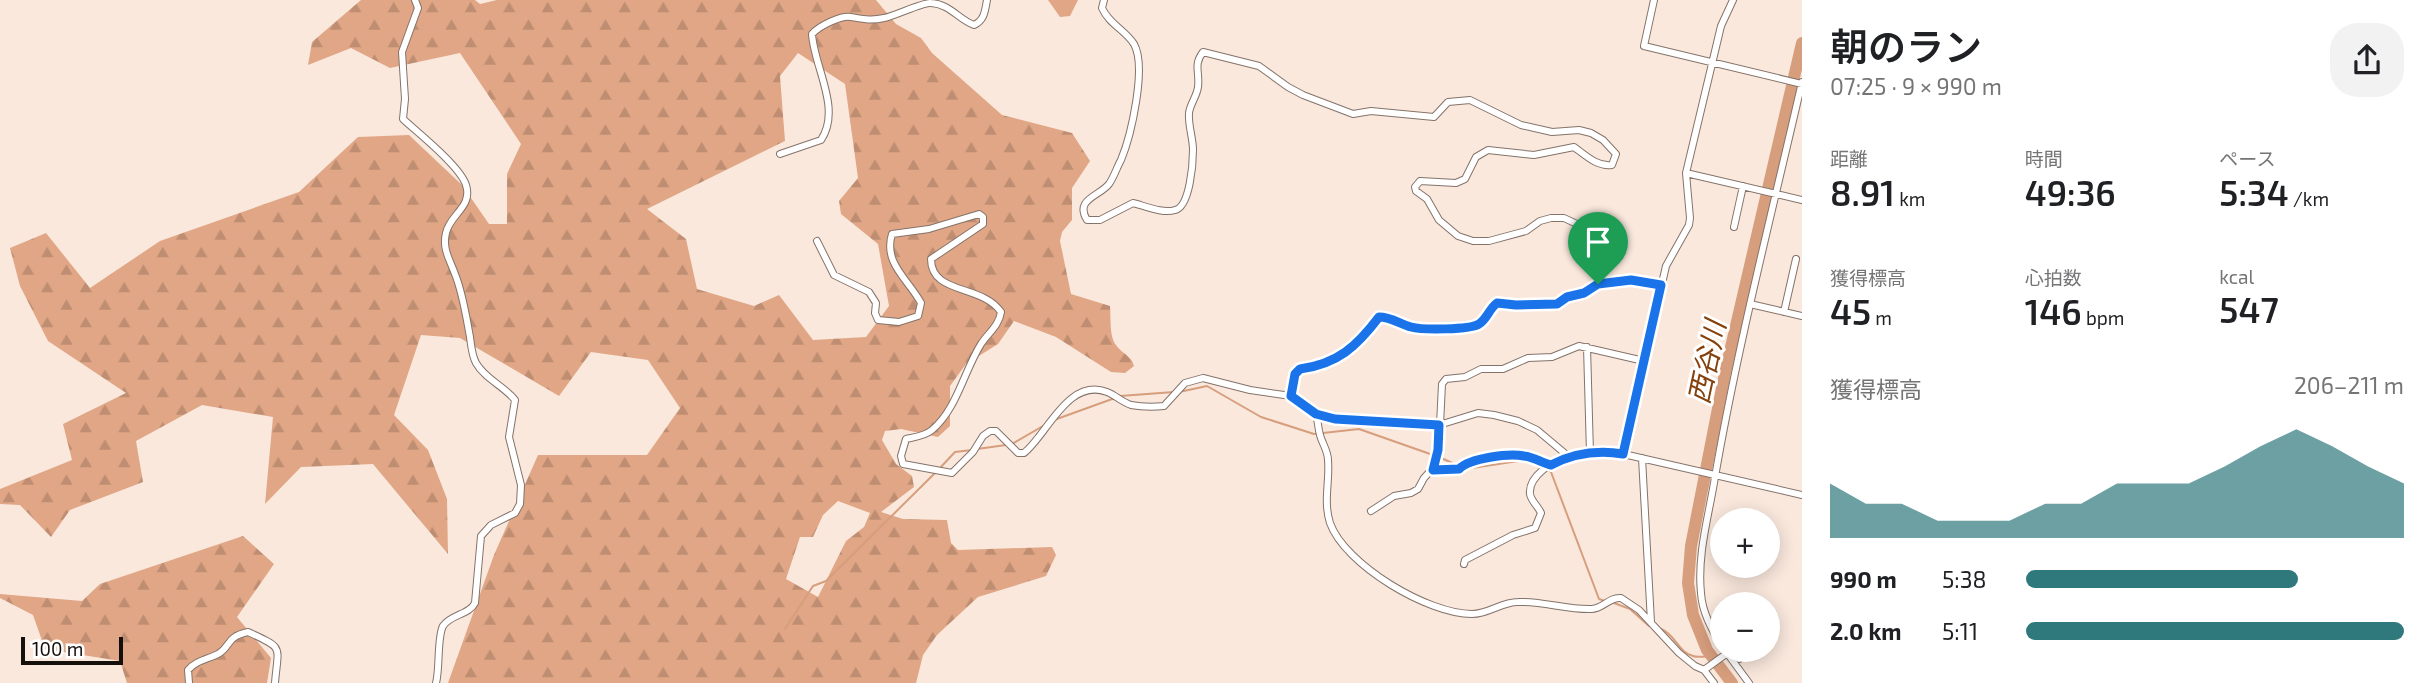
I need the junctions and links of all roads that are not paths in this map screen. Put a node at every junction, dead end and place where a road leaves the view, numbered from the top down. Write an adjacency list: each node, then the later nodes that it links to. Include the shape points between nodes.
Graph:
1 (415, 0): 43 (street, via 418,8 402,52 403,119 438,150 467,187 464,207 446,233 446,255 455,273 475,362 515,400 509,437 521,485 515,513 491,525 481,536 475,603 444,626)
2 (987, 0): 8 (street, via 984,16 974,25 955,11 930,2 882,19 849,16 817,28 812,34 813,48 828,102 828,125 821,140)
3 (1104, 0): 16 (street, via 1107,19 1137,49 1137,96 1126,147 1108,186 1084,204 1087,220 1100,220 1133,204 1155,209 1180,207 1187,196 1193,151 1189,112 1198,87 1196,65 1203,52 1259,66 1303,95 1353,114 1371,111 1434,117 1448,102 1470,100 1521,125 1552,132 1579,130 1603,140 1616,154 1608,167 1574,146 1534,155 1488,150 1476,157 1465,179 1456,183 1420,181 1415,187 1439,220 1458,236 1473,241 1525,231 1551,218 1564,218 1594,232 1600,245)
4 (1654, 0): 6 (street, via 1642,45)
5 (1733, 0): 6 (street)
6 (1712, 63): 7 (street); 9 (street)
7 (1802, 83): 11 (street)
8 (780, 155)
9 (1686, 173): 10 (street); 17 (street, via 1689,225)
10 (1743, 186): 11 (street); 13 (street)
11 (1776, 194): 12 (street); 18 (street)
12 (1802, 200)
13 (1734, 227)
14 (817, 241): 23 (street, via 834,275 873,297 878,320 899,322 918,316 921,303 891,261 892,234 979,214 983,217 976,230 931,259 931,268 944,284 995,303 1000,321 982,343 934,429 906,439 902,464 952,473 990,431 1024,453 1063,405 1087,390 1105,391 1130,404 1164,406 1185,383 1203,378)
15 (1796, 259): 19 (street)
16 (1598, 284): 17 (street, via 1631,280); 23 (street, via 1557,304 1497,303 1473,327 1419,329 1379,317 1350,351 1300,369)
17 (1661, 285): 22 (street)
18 (1750, 304): 19 (street); 32 (street)
19 (1784, 312): 20 (street)
20 (1802, 316)
21 (1587, 347): 22 (street); 25 (street, via 1445,380); 26 (street)
22 (1644, 361): 27 (street)
23 (1291, 396): 24 (street)
24 (1316, 414): 25 (street); 36 (street, via 1328,455 1326,506 1332,527 1351,554 1400,590 1423,602 1471,614 1514,602 1595,609 1619,598)
25 (1439, 425): 28 (street, via 1478,413 1509,418 1537,430); 31 (street)
26 (1590, 453): 27 (street); 28 (street)
27 (1623, 454): 29 (street)
28 (1568, 456): 30 (street)
29 (1642, 458): 32 (street); 36 (street)
30 (1551, 465): 31 (street, via 1517,455 1466,462 1459,469); 35 (street, via 1531,485 1530,497 1541,513 1535,528 1467,558)
31 (1433, 470): 34 (street, via 1416,491 1394,496)
32 (1716, 475): 33 (street); 37 (street, via 1700,579 1703,608)
33 (1802, 495)
34 (1371, 511)
35 (1464, 564)
36 (1651, 622): 40 (street, via 1682,656)
37 (1710, 622)
38 (1711, 662): 40 (street)
39 (1733, 662): 45 (street)
40 (1703, 670): 44 (street)
41 (189, 683): 42 (street, via 188,670 196,662 220,653 231,638 248,632 274,644 278,652)
42 (275, 683)
43 (436, 683)
44 (1714, 683)
45 (1749, 683)

